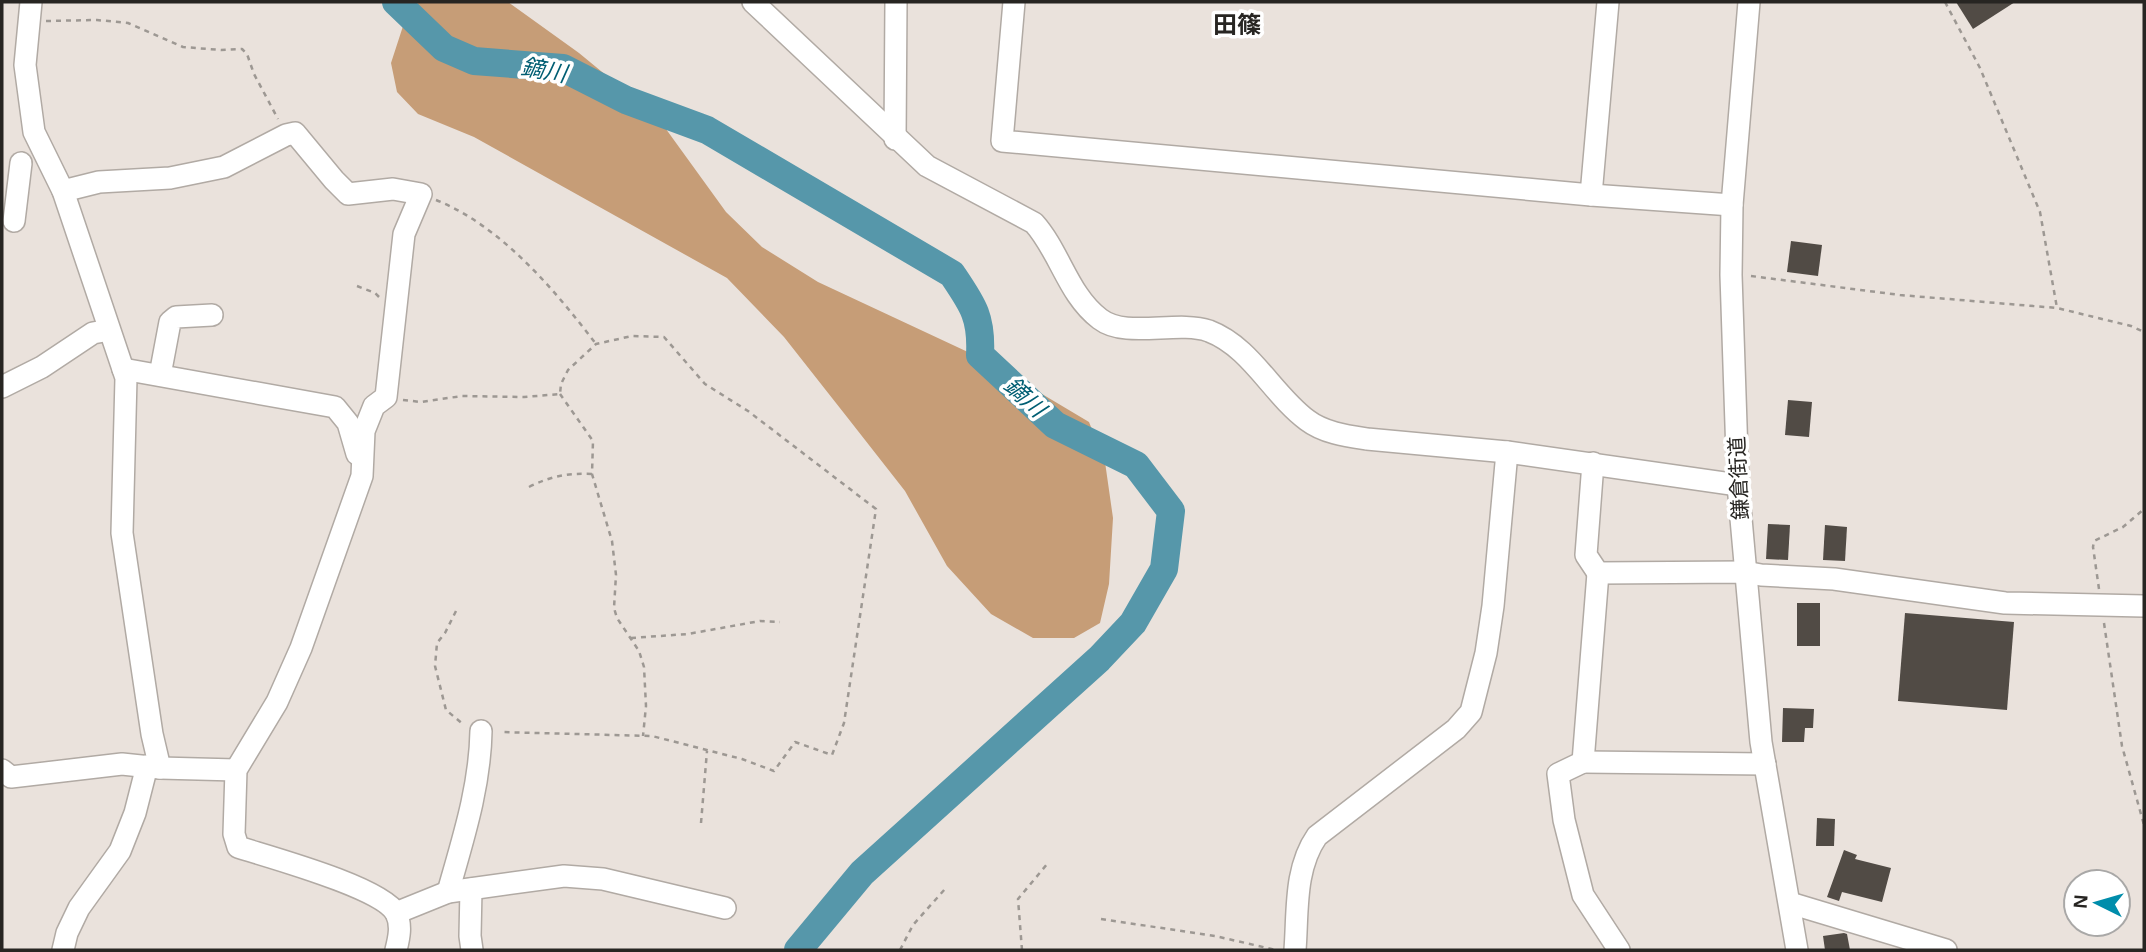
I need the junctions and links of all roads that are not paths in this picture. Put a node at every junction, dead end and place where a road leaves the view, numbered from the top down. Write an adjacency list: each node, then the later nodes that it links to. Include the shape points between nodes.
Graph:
1 (753, 2): 7 (street)
2 (896, 2): 7 (street)
3 (1014, 2): 11 (street, via 1002,141)
4 (1608, 2): 11 (street)
5 (1749, 2): 12 (street, 鎌倉街道)
6 (30, 11): 9 (street, via 25,65 34,132)
7 (895, 139): 19 (street, via 926,166 1034,223 1087,308 1102,321 1118,327 1209,331 1237,348 1307,421 1335,433)
8 (11, 163): 9 (street); 13 (street)
9 (49, 163): 10 (street)
10 (63, 191): 15 (street); 21 (street, via 99,182 170,178 224,167 295,132 348,194 393,190 421,194 404,234 386,397 374,406 364,431)
11 (1591, 195): 12 (street)
12 (1732, 205): 22 (street, 鎌倉街道)
13 (14, 221)
14 (212, 315): 17 (street, via 170,321)
15 (109, 330): 16 (street); 18 (street, via 93,333)
16 (123, 369): 17 (street); 29 (street, via 122,533)
17 (160, 376): 21 (street, via 335,407 348,423)
18 (2, 387)
19 (1507, 453): 20 (street); 40 (street, via 1493,606 1471,712 1456,729 1317,836 1302,868)
20 (1593, 463): 22 (street); 24 (street, via 1586,555)
21 (362, 476): 30 (street, via 277,702)
22 (1738, 485): 23 (street, 鎌倉街道)
23 (1745, 572): 24 (street); 25 (street, via 1834,579 2005,603); 28 (street, 鎌倉街道)
24 (1598, 573): 27 (street)
25 (2144, 606)
26 (481, 732): 33 (street, via 474,798)
27 (1583, 762): 28 (street); 41 (street, via 1558,774 1564,820 1583,895)
28 (1765, 764): 34 (street, 鎌倉街道)
29 (153, 767): 30 (street); 31 (street, via 122,764); 37 (street, via 120,851 79,908)
30 (236, 770): 36 (street, via 237,846 354,884)
31 (5, 777)
32 (471, 889): 33 (street); 35 (street, via 564,876 603,879); 39 (street)
33 (448, 892): 36 (street)
34 (1790, 904): 42 (street, 鎌倉街道); 43 (street)
35 (725, 908)
36 (396, 913): 38 (street, via 400,930)
37 (63, 950)
38 (396, 950)
39 (472, 950)
40 (1295, 950)
41 (1619, 950)
42 (1797, 950)
43 (1946, 950)

